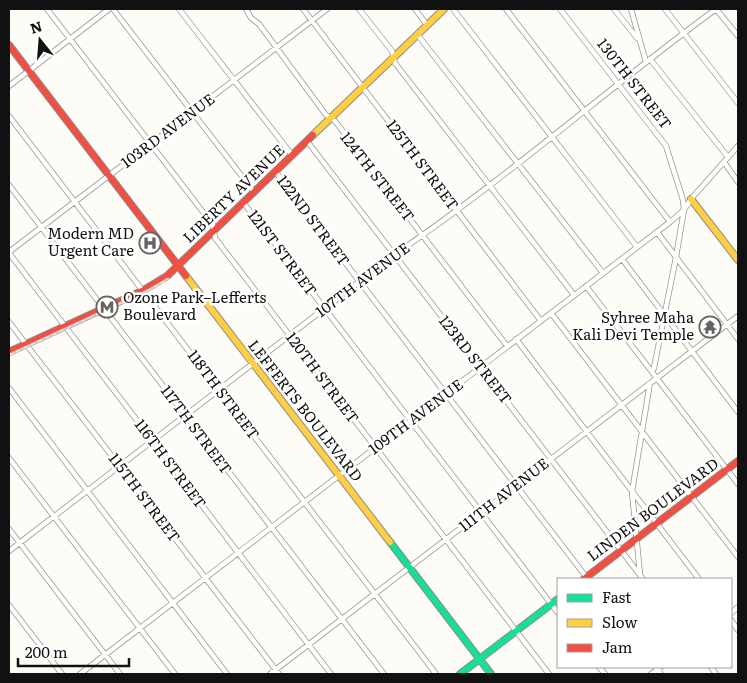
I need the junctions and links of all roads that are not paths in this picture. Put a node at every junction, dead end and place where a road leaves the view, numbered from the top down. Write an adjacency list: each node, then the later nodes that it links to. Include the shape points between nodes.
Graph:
1 (47, 9): 23 (street, 120TH STREET)
2 (109, 9): 23 (street)
3 (113, 9): 35 (street, 121ST STREET)
4 (179, 9): 30 (street)
5 (246, 9): 26 (street, 124TH STREET)
6 (303, 9): 18 (street, 125TH STREET)
7 (327, 9): 18 (street, 103RD AVENUE)
8 (359, 9): 27 (street)
9 (415, 9): 19 (street)
10 (444, 9): 19 (street, LIBERTY AVENUE)
11 (453, 9): 39 (street)
12 (506, 9): 36 (street)
13 (560, 9): 31 (street, 130TH STREET)
14 (614, 9): 24 (street)
15 (631, 9): 24 (street)
16 (665, 9): 20 (street)
17 (716, 9): 20 (street, 107TH AVENUE); 22 (street)
18 (312, 20): 26 (street, 103RD AVENUE); 33 (street, 125TH STREET)
19 (427, 25): 21 (street, LIBERTY AVENUE)
20 (684, 33): 28 (street, 107TH AVENUE); 34 (street)
21 (417, 34): 27 (street, LIBERTY AVENUE); 46 (street)
22 (738, 36)
23 (70, 39): 29 (street); 41 (street, 120TH STREET)
24 (639, 41): 28 (street)
25 (9, 45): 29 (street, LEFFERTS BOULEVARD)
26 (276, 48): 30 (street, 103RD AVENUE); 38 (street, 124TH STREET)
27 (394, 58): 33 (street, LIBERTY AVENUE); 51 (street)
28 (648, 61): 31 (street, 107TH AVENUE); 44 (street)
29 (29, 70): 32 (street); 48 (street, LEFFERTS BOULEVARD)
30 (234, 80): 35 (street, 103RD AVENUE); 43 (street)
31 (619, 85): 36 (street, 107TH AVENUE); 56 (street, 130TH STREET, via 666,146)
32 (9, 86)
33 (363, 87): 38 (street, LIBERTY AVENUE); 57 (street, 125TH STREET)
34 (738, 103)
35 (192, 112): 41 (street, 103RD AVENUE); 52 (street, 121ST STREET)
36 (585, 112): 39 (street, 107TH AVENUE); 58 (street)
37 (9, 116): 54 (street, 118TH STREET)
38 (330, 118): 40 (street, LIBERTY AVENUE); 62 (street, 124TH STREET)
39 (552, 138): 46 (street, 107TH AVENUE); 63 (street)
40 (307, 141): 43 (street, LIBERTY AVENUE); 65 (street, 123RD STREET)
41 (150, 144): 48 (street, 103RD AVENUE); 60 (street, 120TH STREET, via 213,225)
42 (738, 146): 44 (street, 109TH AVENUE)
43 (292, 155): 47 (street, LIBERTY AVENUE)
44 (728, 157): 45 (street, 109TH AVENUE)
45 (724, 162): 49 (street); 53 (street, 109TH AVENUE)
46 (518, 164): 51 (street, 107TH AVENUE); 70 (street)
47 (275, 171): 52 (street, LIBERTY AVENUE); 71 (street, 122ND STREET)
48 (109, 176): 54 (street, 103RD AVENUE); 69 (street, LEFFERTS BOULEVARD)
49 (738, 182)
50 (9, 185): 59 (street, 117TH STREET)
51 (489, 186): 57 (street, 107TH AVENUE); 74 (street)
52 (254, 192): 55 (street, LIBERTY AVENUE)
53 (691, 199): 56 (street, 109TH AVENUE); 68 (street)
54 (75, 202): 59 (street, 103RD AVENUE); 73 (street, 118TH STREET)
55 (243, 202): 60 (street, LIBERTY AVENUE); 76 (street, 121ST STREET)
56 (684, 210): 58 (street, 109TH AVENUE); 66 (street)
57 (457, 211): 62 (street, 107TH AVENUE); 80 (street, 125TH STREET)
58 (670, 222): 61 (street, 109TH AVENUE)
59 (41, 228): 64 (street, 103RD AVENUE); 75 (street, 117TH STREET)
60 (214, 231): 69 (street, LIBERTY AVENUE); 84 (street, 120TH STREET, via 215,238)
61 (657, 232): 63 (street, 109TH AVENUE); 66 (street)
62 (423, 236): 65 (street, 107TH AVENUE); 88 (street, 124TH STREET)
63 (637, 247): 67 (street, 109TH AVENUE)
64 (9, 253): 83 (street, 116TH STREET)
65 (394, 255): 71 (street, 107TH AVENUE); 92 (street, 123RD STREET)
66 (676, 257): 78 (street); 82 (street)
67 (622, 259): 70 (street, 109TH AVENUE); 78 (street)
68 (738, 260)
69 (178, 266): 73 (street, LIBERTY AVENUE); 91 (street, LEFFERTS BOULEVARD)
70 (603, 273): 72 (street, 109TH AVENUE)
71 (360, 282): 76 (street, 107TH AVENUE); 98 (street, 122ND STREET)
72 (586, 286): 74 (street, 109TH AVENUE); 93 (street)
73 (142, 290): 75 (street, LIBERTY AVENUE); 97 (street, 118TH STREET)
74 (574, 295): 77 (street, 109TH AVENUE)
75 (104, 308): 83 (street, LIBERTY AVENUE); 101 (street, 117TH STREET)
76 (325, 308): 84 (street, 107TH AVENUE); 102 (street, 121ST STREET)
77 (551, 313): 80 (street, 109TH AVENUE); 99 (street)
78 (664, 315): 89 (street); 93 (street)
79 (738, 316): 82 (street, 111TH AVENUE)
80 (541, 321): 85 (street, 109TH AVENUE)
81 (9, 322): 87 (street, 115TH STREET)
82 (727, 324): 86 (street); 89 (street, 111TH AVENUE)
83 (65, 327): 87 (street, LIBERTY AVENUE); 105 (street, 116TH STREET)
84 (289, 335): 91 (street, 107TH AVENUE); 106 (street, 120TH STREET)
85 (516, 339): 88 (street, 109TH AVENUE); 103 (street)
86 (738, 339)
87 (26, 344): 90 (street, LIBERTY AVENUE); 110 (street, 115TH STREET)
88 (507, 346): 92 (street, 109TH AVENUE)
89 (692, 351): 94 (street, 111TH AVENUE); 100 (street)
90 (9, 352)
91 (253, 363): 97 (street, 107TH AVENUE); 112 (street, LEFFERTS BOULEVARD)
92 (481, 367): 98 (street, 109TH AVENUE); 108 (street, 123RD STREET)
93 (652, 371): 94 (street)
94 (657, 378): 95 (street, 111TH AVENUE); 111 (street)
95 (650, 382): 99 (street, 111TH AVENUE); 104 (street)
96 (9, 388): 115 (street)
97 (218, 390): 101 (street, 107TH AVENUE); 118 (street, 118TH STREET)
98 (446, 394): 102 (street, 109TH AVENUE); 114 (street, 122ND STREET)
99 (621, 404): 103 (street, 111TH AVENUE); 104 (street)
100 (738, 412)
101 (185, 415): 105 (street, 107TH AVENUE); 122 (street, 117TH STREET)
102 (411, 421): 106 (street, 109TH AVENUE); 119 (street, 121ST STREET)
103 (586, 432): 108 (street, 111TH AVENUE); 116 (street)
104 (642, 432): 116 (street); 117 (street)
105 (152, 441): 110 (street, 107TH AVENUE); 129 (street, 116TH STREET)
106 (375, 448): 112 (street, 109TH AVENUE); 125 (street, 120TH STREET)
107 (9, 458): 120 (street)
108 (551, 459): 114 (street, 111TH AVENUE); 128 (street, 123RD STREET)
109 (738, 461): 111 (street, LINDEN BOULEVARD)
110 (119, 466): 115 (street, 107TH AVENUE); 132 (street, 115TH STREET)
111 (727, 470): 113 (street); 117 (street, LINDEN BOULEVARD)
112 (339, 476): 118 (street, 109TH AVENUE); 131 (street, LEFFERTS BOULEVARD)
113 (738, 484)
114 (517, 485): 119 (street, 111TH AVENUE); 133 (street, 122ND STREET)
115 (87, 491): 120 (street, 107TH AVENUE); 139 (street)
116 (632, 492): 121 (street); 124 (street)
117 (692, 496): 121 (street, LINDEN BOULEVARD); 130 (street)
118 (305, 502): 122 (street, 109TH AVENUE); 137 (street, 118TH STREET)
119 (481, 513): 125 (street, 111TH AVENUE); 140 (street, 121ST STREET)
120 (54, 516): 126 (street, 107TH AVENUE); 144 (street)
121 (657, 524): 124 (street, LINDEN BOULEVARD); 136 (street)
122 (272, 528): 129 (street, 109TH AVENUE); 143 (street, 117TH STREET)
123 (9, 529): 126 (street)
124 (636, 539): 128 (street, LINDEN BOULEVARD); 135 (street)
125 (446, 540): 131 (street, 111TH AVENUE); 145 (street, 120TH STREET)
126 (19, 543): 127 (street, 107TH AVENUE); 147 (street)
127 (9, 550)
128 (622, 550): 134 (street, LINDEN BOULEVARD); 135 (street, 123RD STREET)
129 (239, 553): 132 (street, 109TH AVENUE); 146 (street, 116TH STREET)
130 (738, 557)
131 (409, 568): 137 (street, 111TH AVENUE); 148 (street, LEFFERTS BOULEVARD)
132 (205, 578): 139 (street, 109TH AVENUE); 150 (street, 115TH STREET)
133 (585, 578)
134 (587, 578)
135 (642, 578)
136 (699, 578)
137 (375, 594): 143 (street, 111TH AVENUE); 159 (street, 118TH STREET)
138 (557, 600): 140 (street)
139 (173, 603): 144 (street, 109TH AVENUE); 155 (street)
140 (551, 604): 142 (street, 121ST STREET); 145 (street)
141 (9, 605): 151 (street)
142 (557, 612)
143 (342, 620): 146 (street, 111TH AVENUE); 158 (street, 117TH STREET)
144 (140, 628): 147 (street, 109TH AVENUE); 154 (street)
145 (516, 631): 148 (street); 162 (street, 120TH STREET)
146 (309, 645): 150 (street, 111TH AVENUE); 157 (street, 116TH STREET)
147 (105, 655): 152 (street, 109TH AVENUE); 153 (street)
148 (480, 659): 160 (street); 161 (street, LEFFERTS BOULEVARD)
149 (658, 668): 163 (street); 164 (street)
150 (277, 672): 156 (street, 111TH AVENUE)
151 (62, 674)
152 (80, 674)
153 (120, 674)
154 (175, 674)
155 (227, 674)
156 (270, 674)
157 (331, 674)
158 (384, 674)
159 (436, 674)
160 (460, 674)
161 (491, 674)
162 (549, 674)
163 (651, 674)
164 (661, 674)

